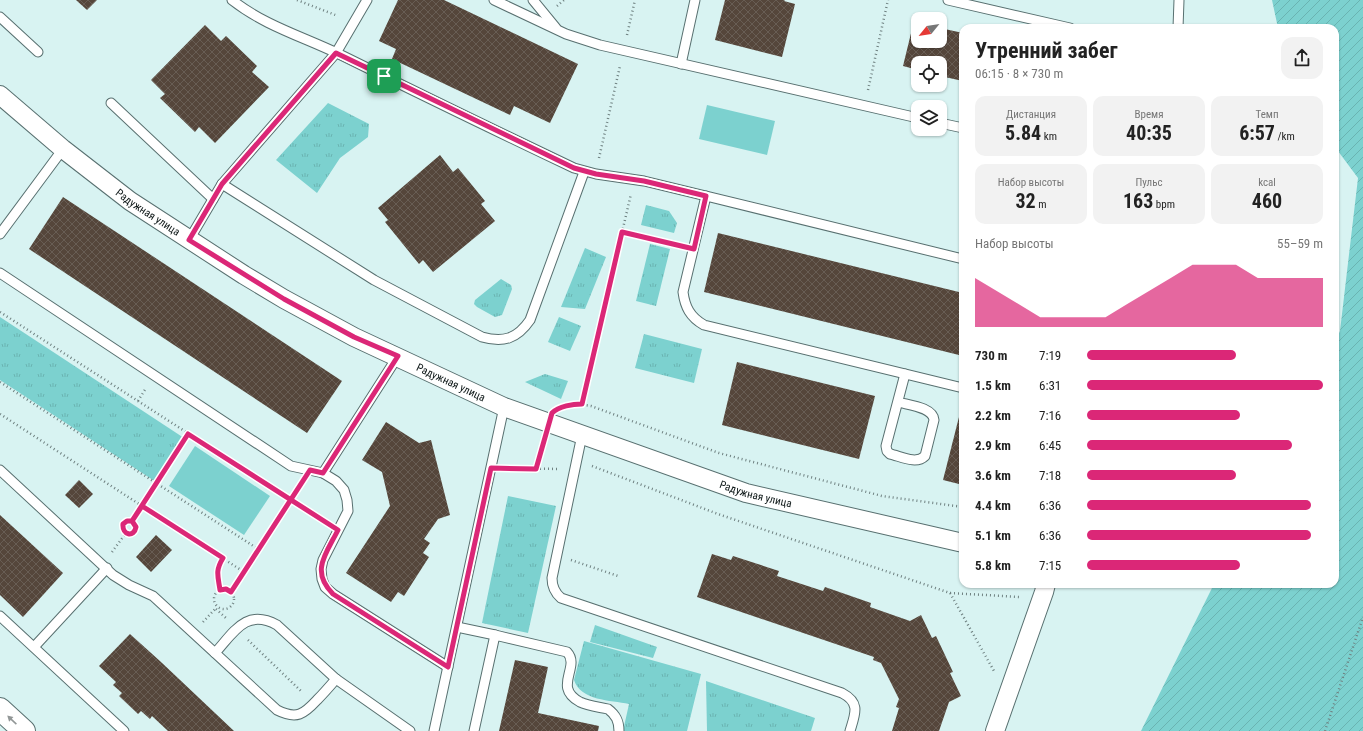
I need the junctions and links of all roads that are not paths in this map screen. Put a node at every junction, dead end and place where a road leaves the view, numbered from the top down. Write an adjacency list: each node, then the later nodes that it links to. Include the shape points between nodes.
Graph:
1 (232, 0): 13 (lane, via 283,31)
2 (367, 0): 13 (lane)
3 (494, 0): 11 (lane)
4 (533, 0): 11 (lane)
5 (696, 0): 14 (lane)
6 (948, 0): 9 (lane)
7 (1179, 0): 10 (lane)
8 (0, 17): 12 (lane)
9 (1053, 24)
10 (1178, 24)
11 (558, 30): 14 (lane, via 586,41)
12 (38, 52)
13 (336, 53): 21 (lane); 22 (lane)
14 (681, 64): 17 (lane)
15 (0, 95): 20 (street, Радужная улица)
16 (111, 103): 24 (lane)
17 (911, 116)
18 (947, 125): 19 (lane)
19 (959, 127)
20 (63, 149): 25 (lane); 26 (street, Радужная улица, via 130,202)
21 (584, 172): 22 (lane, via 530,320 525,328 504,340 482,337 374,280); 23 (lane)
22 (222, 184): 24 (lane)
23 (706, 196): 27 (lane); 30 (lane, via 683,292 685,304 696,320 704,325)
24 (213, 199): 26 (lane)
25 (0, 234)
26 (189, 240): 29 (street, Радужная улица, via 284,299 354,337)
27 (959, 258)
28 (0, 273): 36 (lane, via 291,466)
29 (398, 356): 33 (street, Радужная улица); 36 (lane)
30 (904, 374): 31 (lane); 32 (lane)
31 (959, 387)
32 (898, 402): 32 (lane, via 929,410 933,415 925,456 921,459 890,454 887,451 886,446)
33 (504, 407): 34 (street, Радужная улица); 41 (lane)
34 (582, 435): 37 (street, Радужная улица, via 746,493); 54 (lane, via 552,578 557,595 842,693 855,708)
35 (0, 470): 38 (lane)
36 (323, 473): 45 (lane, via 336,480 348,500 348,511 323,560 322,579 326,587 333,594)
37 (959, 542)
38 (105, 567): 43 (lane); 44 (lane, via 121,580 153,596)
39 (1044, 591): 55 (street)
40 (0, 616): 43 (lane)
41 (457, 627): 42 (lane); 45 (lane)
42 (495, 635): 52 (lane); 53 (lane, via 567,652 572,663 567,685 569,692 579,702 612,712 618,722)
43 (34, 647): 49 (lane)
44 (215, 653): 46 (lane, via 242,624 258,618 268,620 277,625); 46 (lane, via 277,710 285,714 298,715 306,712)
45 (448, 667): 51 (lane)
46 (336, 679): 50 (lane)
47 (0, 709): 48 (main road, one-way to 47)
48 (24, 731)
49 (124, 731)
50 (410, 731)
51 (434, 731)
52 (474, 731)
53 (619, 731)
54 (850, 731)
55 (995, 731)

